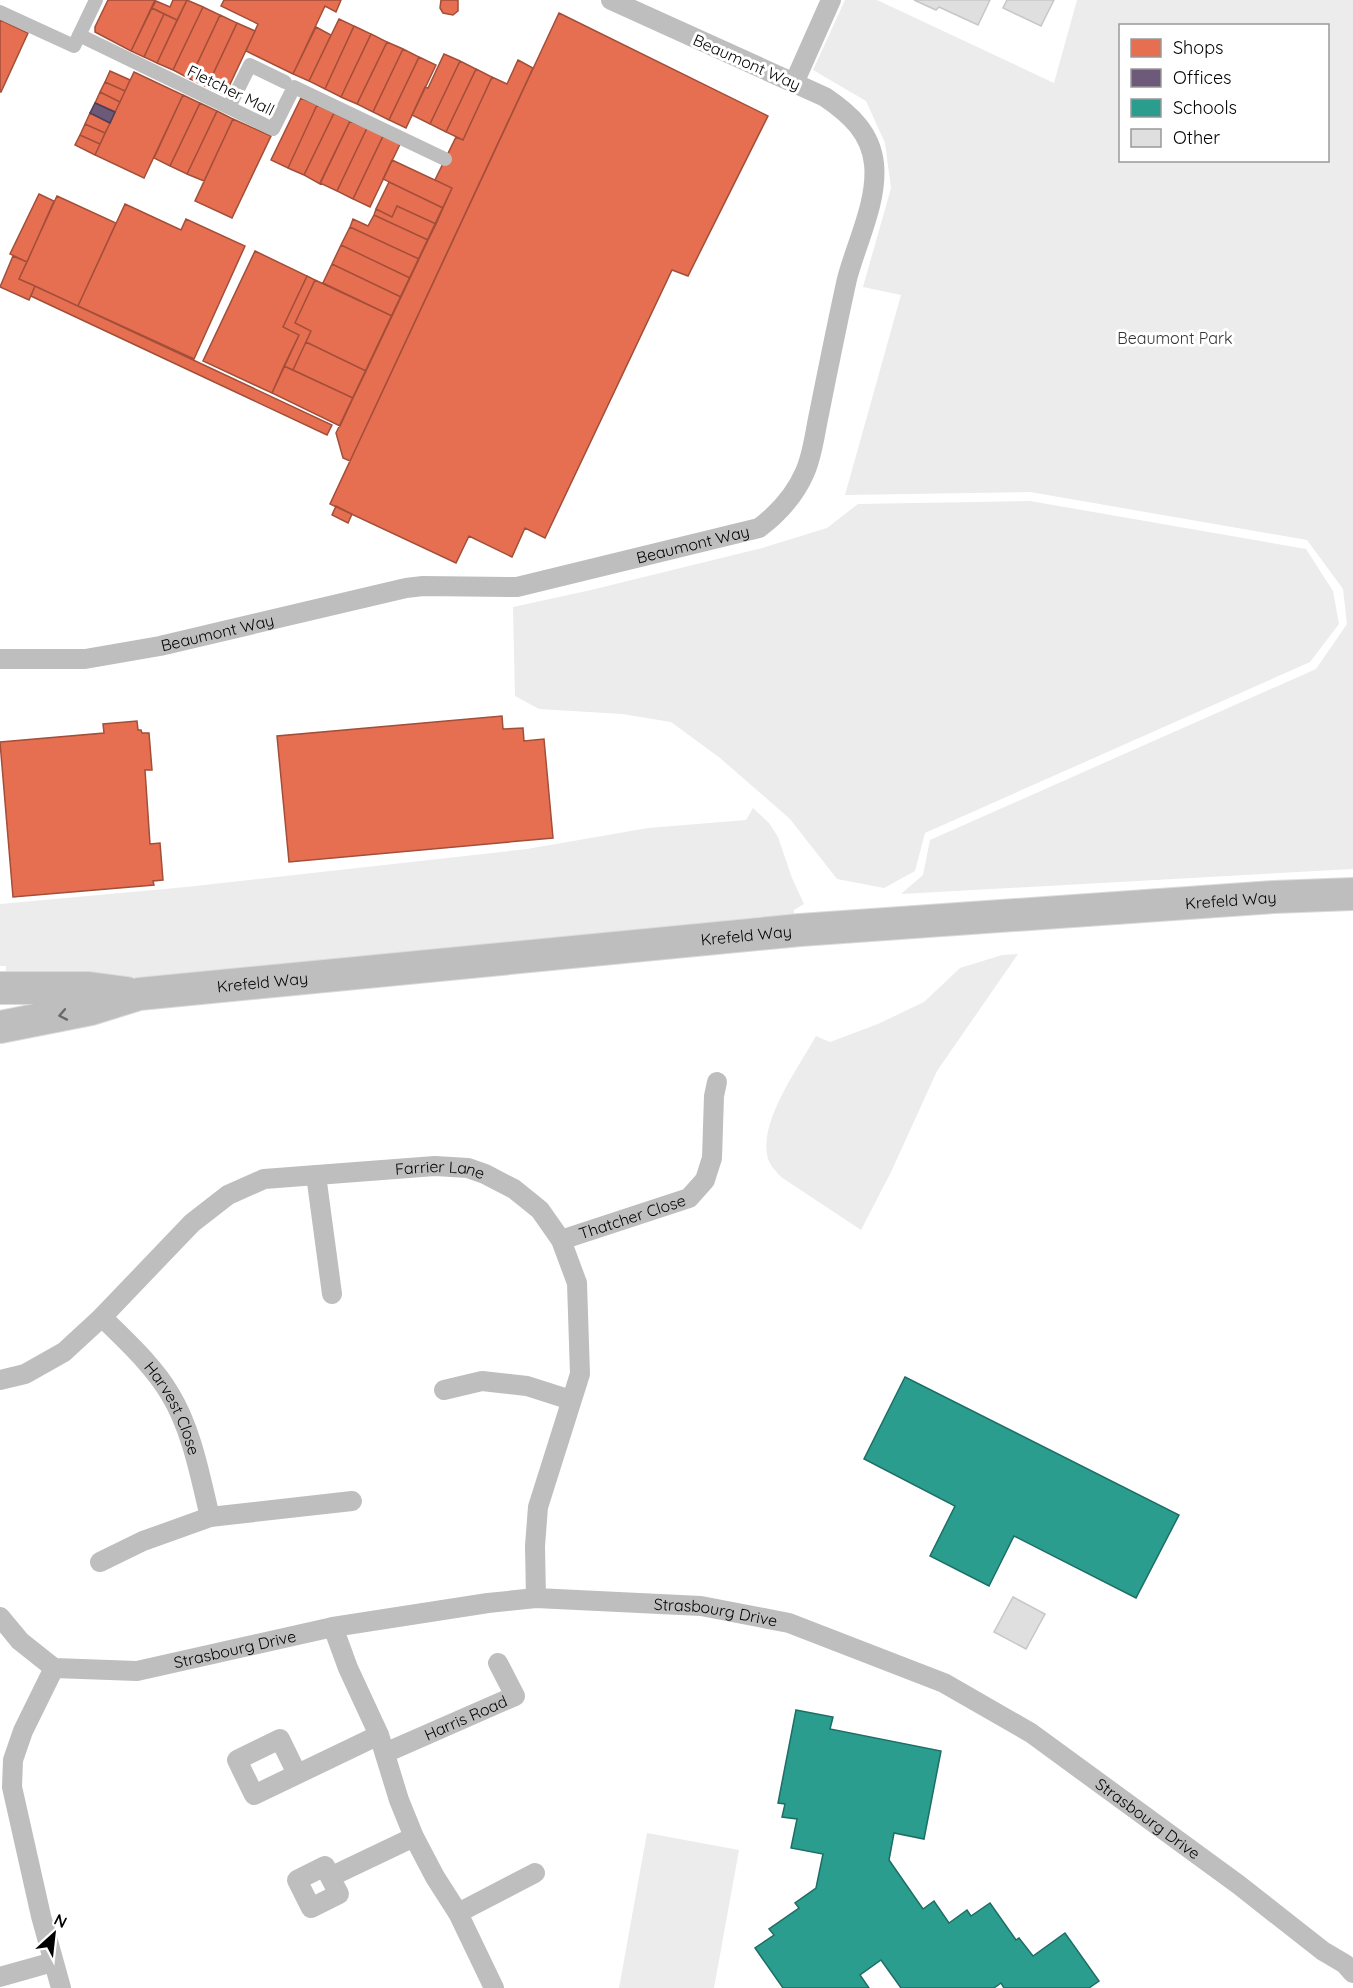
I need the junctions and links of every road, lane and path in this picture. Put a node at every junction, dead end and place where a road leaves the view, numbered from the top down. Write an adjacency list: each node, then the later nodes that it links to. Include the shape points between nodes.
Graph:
1 (96, 0): 5 (street)
2 (611, 0): 7 (street, Beaumont Way)
3 (831, 0): 7 (street)
4 (0, 12): 5 (street, via 74,46)
5 (79, 36): 8 (street, Fletcher Mall)
6 (285, 82): 8 (street, via 250,65)
7 (794, 83): 10 (street, Beaumont Way, via 842,108 863,131 871,146 875,184 848,278 806,470 787,502 759,528 516,587 406,588 160,646 86,659)
8 (229, 107): 9 (street, Fletcher Mall, via 273,129 294,87)
9 (445, 159)
10 (0, 659)
11 (1353, 894): 13 (highway, Krefeld Way, via 800,930)
12 (0, 988): 13 (highway, Krefeld Way, via 90,988)
13 (140, 994): 14 (highway, Krefeld Way, one-way to 14, via 91,1009)
14 (0, 1027)
15 (717, 1082): 17 (street, Thatcher Close, via 712,1158 705,1180 689,1198)
16 (316, 1175): 17 (street, Farrier Lane, via 435,1166 468,1168 514,1189 540,1210); 18 (street); 19 (street, Farrier Lane, via 264,1179 228,1195 192,1223)
17 (561, 1240): 22 (street, Farrier Lane, via 577,1283 580,1374)
18 (332, 1294)
19 (102, 1317): 20 (street, Farrier Lane, via 46,1364); 24 (street, Harvest Close, via 169,1392 183,1420)
20 (0, 1380)
21 (444, 1390): 22 (street, via 482,1381 527,1386)
22 (572, 1400): 26 (street, Farrier Lane, via 538,1507)
23 (351, 1500): 24 (street)
24 (210, 1517): 25 (street, via 143,1541)
25 (100, 1562)
26 (536, 1598): 28 (street, Strasbourg Drive); 38 (street, Strasbourg Drive, via 701,1606 789,1623 944,1683 1031,1733 1323,1951)
27 (0, 1617): 30 (street, via 20,1641)
28 (333, 1627): 30 (street, Strasbourg Drive, via 137,1671); 31 (street)
29 (498, 1663): 31 (street, Harris Road, via 515,1696)
30 (54, 1668): 37 (street, via 13,1760 12,1787)
31 (382, 1744): 32 (street, Harris Road); 33 (street)
32 (297, 1774)
33 (414, 1837): 35 (street); 36 (street)
34 (536, 1873): 36 (street)
35 (330, 1877)
36 (458, 1913): 41 (street)
37 (53, 1962): 39 (street); 40 (street)
38 (1350, 1963)
39 (0, 1977)
40 (62, 1988)
41 (494, 1988)

